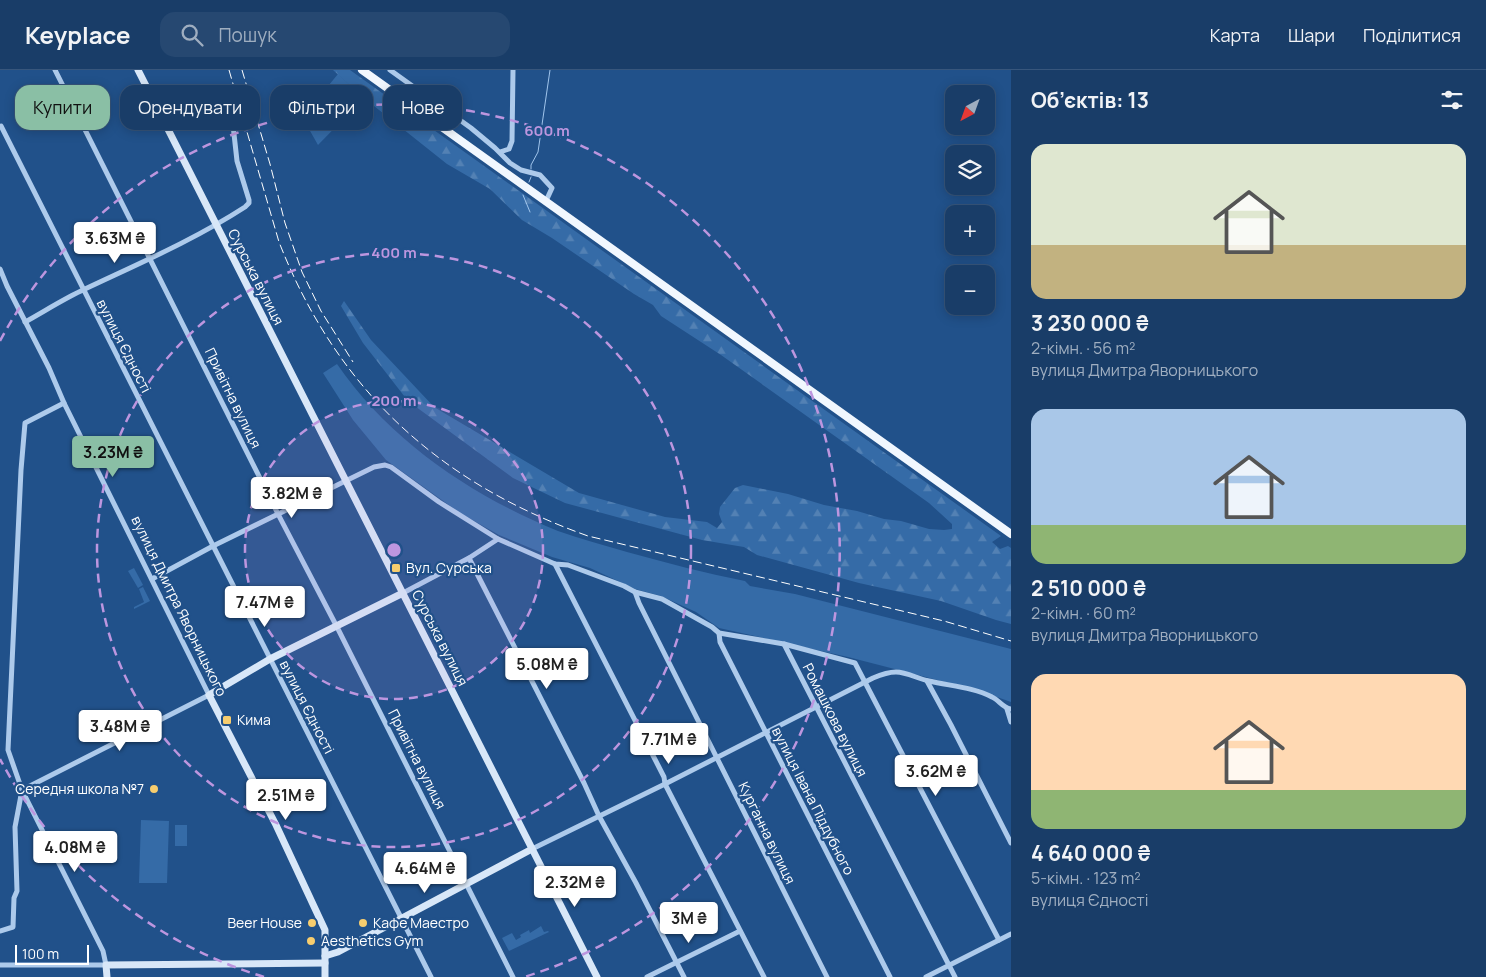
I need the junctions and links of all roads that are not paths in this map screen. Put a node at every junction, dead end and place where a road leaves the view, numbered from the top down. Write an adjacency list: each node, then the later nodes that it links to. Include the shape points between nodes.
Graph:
1 (55, 70): 11 (street, Привітна вулиця)
2 (138, 70): 10 (street, Сурська вулиця)
3 (362, 70): 9 (main road)
4 (390, 70): 8 (street)
5 (511, 71): 8 (street, via 512,141 509,149)
6 (1, 126): 13 (street, вулиця Єдності)
7 (234, 130): 10 (street, via 237,160 249,203)
8 (500, 152): 9 (street, via 521,170 544,179 552,188)
9 (546, 201): 18 (main road)
10 (216, 226): 11 (street); 16 (street, Сурська вулиця)
11 (151, 259): 13 (street); 17 (street, Привітна вулиця)
12 (0, 269): 14 (street, вулиця Дмитра Яворницького)
13 (84, 289): 14 (street); 20 (street, вулиця Єдності)
14 (25, 322): 15 (street, вулиця Дмитра Яворницького)
15 (64, 403): 23 (street, вулиця Дмитра Яворницького); 39 (street, via 25,423 8,750)
16 (346, 482): 17 (street); 19 (street, via 374,467 392,467 439,502); 25 (street, Сурська вулиця)
17 (278, 514): 20 (street); 26 (street, Привітна вулиця)
18 (1011, 534)
19 (498, 539): 21 (street); 22 (street)
20 (213, 546): 23 (street); 29 (street, вулиця Єдності)
21 (469, 558): 25 (street); 40 (street)
22 (555, 564): 24 (street, via 588,572); 38 (street)
23 (152, 579): 32 (street, вулиця Дмитра Яворницького)
24 (635, 592): 27 (street, via 679,607); 37 (street, Курганна вулиця)
25 (403, 593): 26 (street); 42 (street, Сурська вулиця)
26 (337, 627): 29 (street); 43 (street, Привітна вулиця)
27 (719, 633): 28 (street); 36 (street, вулиця Івана Піддубного, via 720,642)
28 (784, 644): 31 (street, via 855,663); 33 (street, Ромашкова вулиця)
29 (270, 659): 32 (street); 44 (street, вулиця Єдності)
30 (926, 681): 31 (street, via 895,672); 34 (street, via 976,691 993,697); 41 (street)
31 (865, 682): 33 (street); 48 (street)
32 (209, 695): 39 (street); 49 (street, вулиця Дмитра Яворницького, via 313,901 325,930)
33 (816, 708): 36 (street); 53 (street, Ромашкова вулиця)
34 (1009, 709): 35 (street)
35 (1011, 722)
36 (765, 732): 37 (street); 63 (street, вулиця Івана Піддубного)
37 (717, 757): 38 (street); 62 (street, Курганна вулиця)
38 (665, 784): 40 (street); 46 (street)
39 (22, 790): 45 (street, via 15,826 17,891 14,927); 52 (street, via 103,951)
40 (599, 816): 42 (street); 50 (street)
41 (1011, 843)
42 (532, 849): 43 (street); 58 (street, Сурська вулиця)
43 (467, 884): 44 (street); 57 (street, Привітна вулиця)
44 (402, 919): 49 (street); 56 (street, вулиця Єдності)
45 (0, 931)
46 (740, 931): 50 (street); 61 (street)
47 (1011, 934): 48 (street)
48 (999, 940): 53 (street)
49 (325, 959): 52 (street); 55 (street, вулиця Дмитра Яворницького)
50 (676, 961): 59 (street); 60 (street)
51 (0, 965): 52 (street)
52 (106, 965): 54 (street)
53 (948, 965): 64 (street); 65 (street, Ромашкова вулиця)
54 (107, 977)
55 (325, 977)
56 (431, 977)
57 (514, 977)
58 (598, 977)
59 (647, 977)
60 (684, 977)
61 (764, 977)
62 (827, 977)
63 (890, 977)
64 (926, 977)
65 (954, 977)

